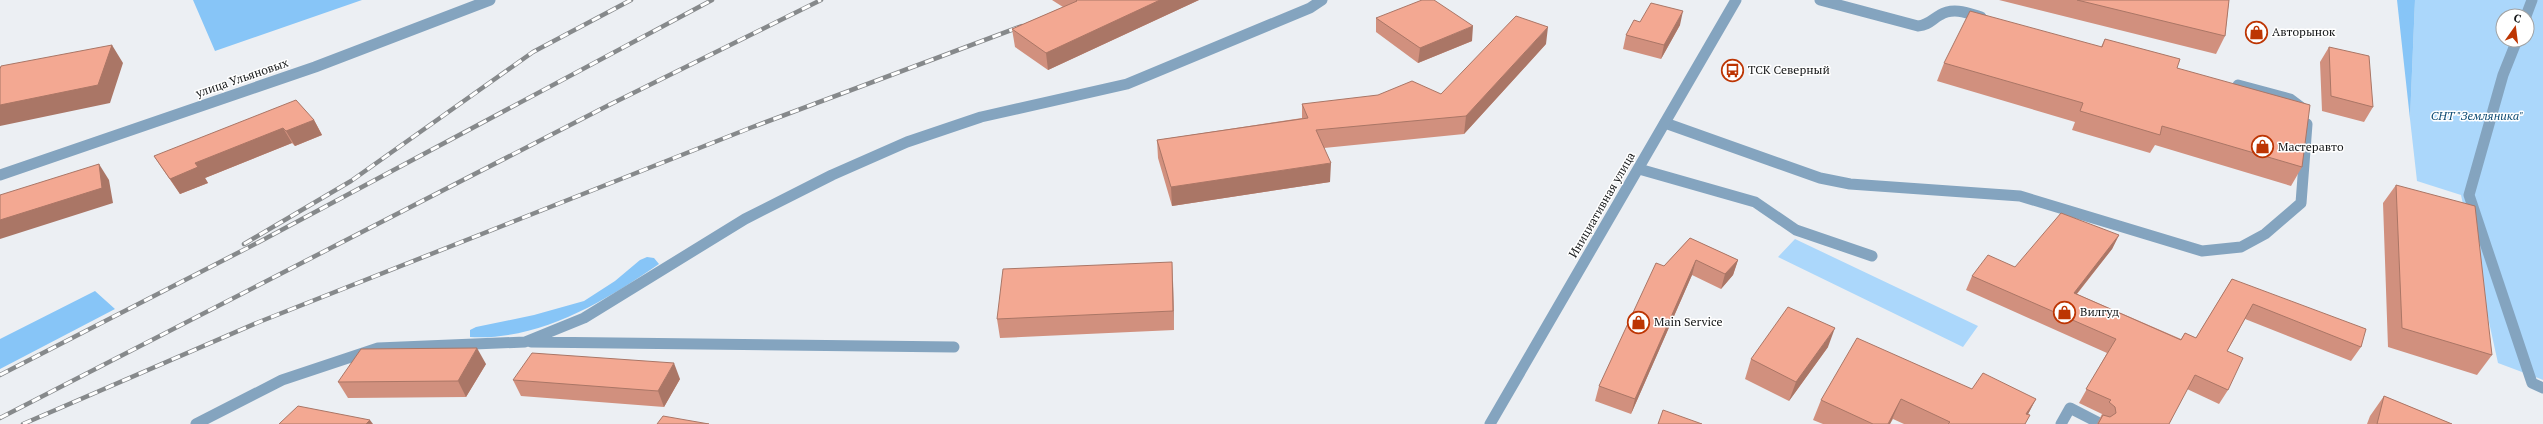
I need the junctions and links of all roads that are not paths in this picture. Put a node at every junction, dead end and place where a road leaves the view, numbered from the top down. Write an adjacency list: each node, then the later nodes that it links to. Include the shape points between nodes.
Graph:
1 (490, 0): 10 (street, улица Ульяновых, via 315,67)
2 (1322, 0): 12 (street, via 1310,8 1127,84 981,117 908,142 832,175 745,219 584,318)
3 (1736, 0): 8 (street, Инициативная улица)
4 (1820, 0): 5 (street, via 1918,26 1928,25 1947,10)
5 (1992, 20)
6 (2514, 48): 14 (street, via 2503,75 2469,195 2532,383)
7 (2229, 83): 8 (street, via 2290,99 2308,112 2302,203 2265,234 2241,247 2202,251 2020,196 1850,184 1820,178)
8 (1665, 123): 9 (street, Инициативная улица)
9 (1639, 169): 11 (street, via 1755,202 1796,230); 16 (street, Инициативная улица)
10 (0, 175)
11 (1872, 256)
12 (525, 342): 13 (street); 15 (street, via 378,348 282,380)
13 (954, 347)
14 (2543, 388)
15 (196, 424)
16 (1490, 424)
17 (2061, 424): 18 (street, via 2070,408)
18 (2101, 424)

